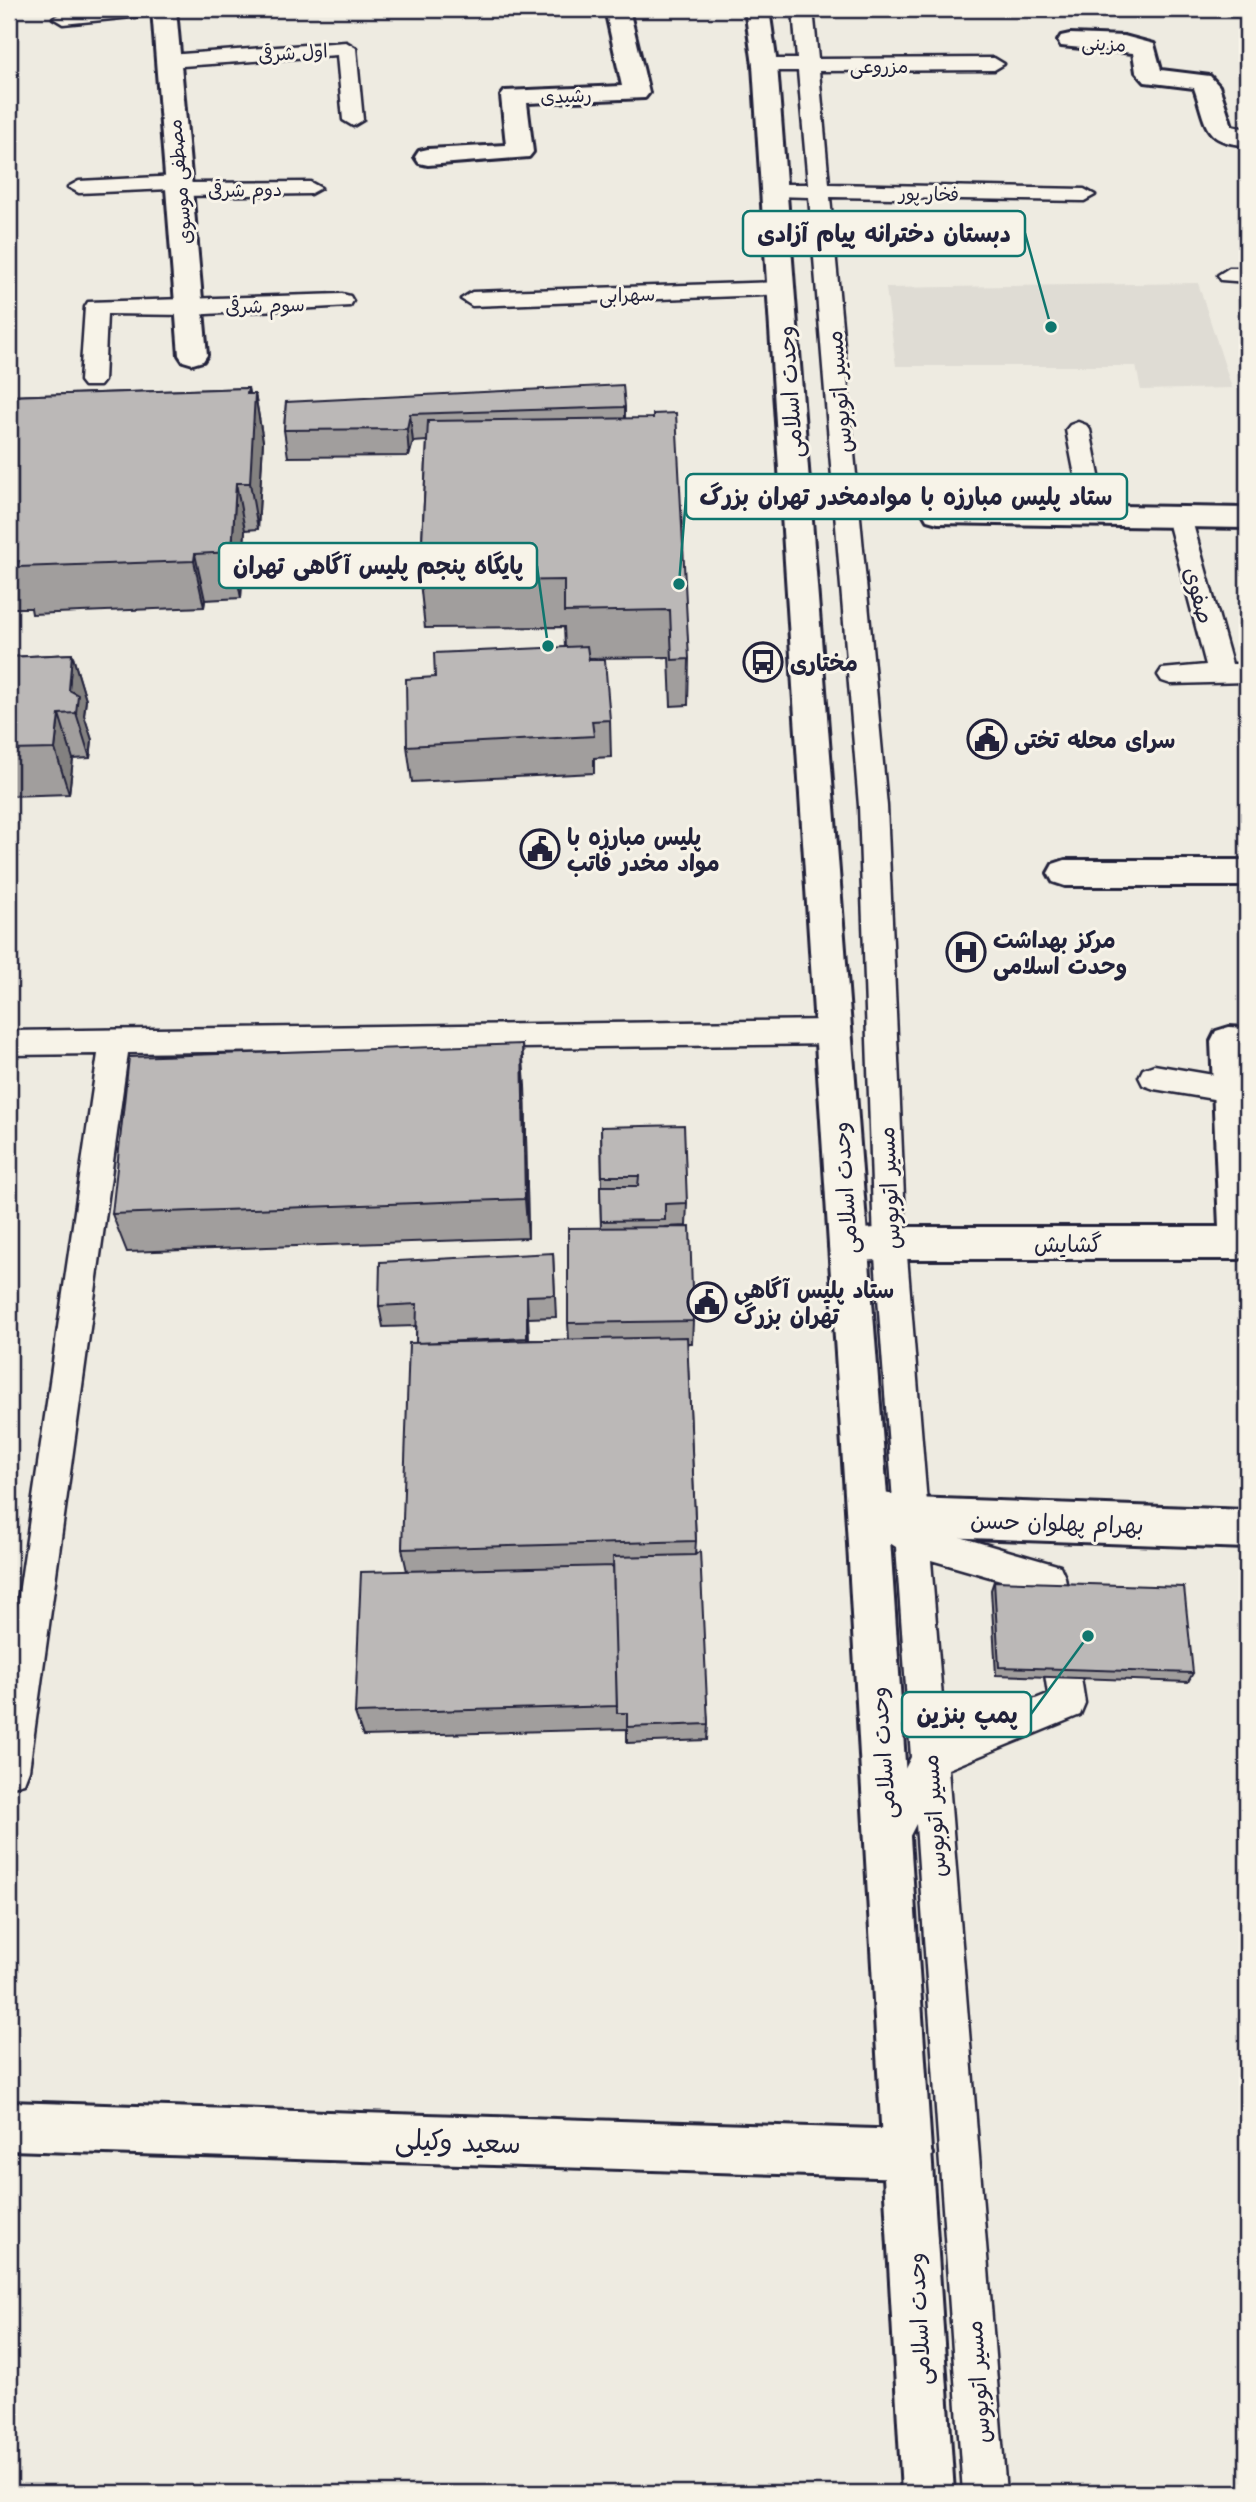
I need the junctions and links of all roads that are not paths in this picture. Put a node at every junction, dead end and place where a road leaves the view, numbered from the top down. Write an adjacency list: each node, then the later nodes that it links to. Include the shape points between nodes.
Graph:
1 (152, 9): 8 (lane)
2 (164, 9): 10 (street, مصطفی موسوی)
3 (617, 9): 16 (street, رشیدی, via 636,93 514,96 520,152)
4 (757, 9): 12 (street, وحدت اسلامی)
5 (803, 9): 13 (lane, مسیر اتوبوس)
6 (1235, 10): 7 (lane)
7 (1247, 10)
8 (63, 18)
9 (1070, 41): 15 (street, مزینی, via 1135,44 1144,49 1154,77 1201,81 1220,130)
10 (168, 61): 14 (lane, اول شرقی, via 346,48); 17 (street, مصطفی موسوی)
11 (994, 64): 13 (lane, مزروعی)
12 (765, 65): 13 (lane, مزروعی); 20 (street, وحدت اسلامی)
13 (808, 65): 21 (lane, مسیر اتوبوس)
14 (353, 120)
15 (1247, 137)
16 (428, 157)
17 (179, 186): 18 (lane, دوم شرقی); 19 (lane, دوم شرقی); 26 (street, مصطفی موسوی)
18 (79, 187)
19 (310, 188)
20 (774, 190): 21 (lane, فخار پور); 23 (street, وحدت اسلامی)
21 (821, 191): 22 (lane, فخار پور); 46 (lane, مسیر اتوبوس, via 873,806)
22 (1084, 195)
23 (782, 289): 24 (lane, سهرابی); 39 (street, وحدت اسلامی)
24 (472, 299)
25 (342, 301): 26 (lane, سوم شرقی)
26 (189, 308): 27 (street, مصطفی موسوی); 28 (lane, سوم شرقی, via 96,307)
27 (193, 355)
28 (92, 381)
29 (1078, 430): 31 (lane)
30 (938, 513): 31 (street)
31 (1095, 516): 32 (street)
32 (1179, 517): 33 (street); 34 (lane, صفوی)
33 (1247, 518)
34 (1221, 673): 35 (lane); 36 (lane)
35 (1247, 673)
36 (1171, 674)
37 (1065, 873): 38 (street)
38 (1247, 873)
39 (833, 1032): 40 (lane); 47 (street, وحدت اسلامی)
40 (115, 1041): 42 (lane); 52 (lane)
41 (1247, 1042): 44 (street, گشایش, via 1229,1041)
42 (9, 1043)
43 (1154, 1076): 44 (lane)
44 (1231, 1090): 45 (street, گشایش)
45 (1242, 1194): 46 (street, گشایش, via 1239,1242)
46 (890, 1243): 47 (street, گشایش); 49 (lane, مسیر اتوبوس)
47 (848, 1246): 48 (street, وحدت اسلامی)
48 (867, 1509): 49 (street, بهرام پهلوان حسن); 53 (street, وحدت اسلامی)
49 (913, 1528): 50 (street, بهرام پهلوان حسن); 51 (lane, مسیر اتوبوس); 51 (lane, via 1048,1577 1067,1703)
50 (1247, 1529)
51 (929, 1759): 53 (lane); 57 (lane, مسیر اتوبوس)
52 (11, 1770)
53 (888, 1841): 55 (street, وحدت اسلامی)
54 (9, 2126): 55 (street, سعید وکیلی)
55 (908, 2154): 56 (street, وحدت اسلامی)
56 (928, 2493)
57 (985, 2493)

